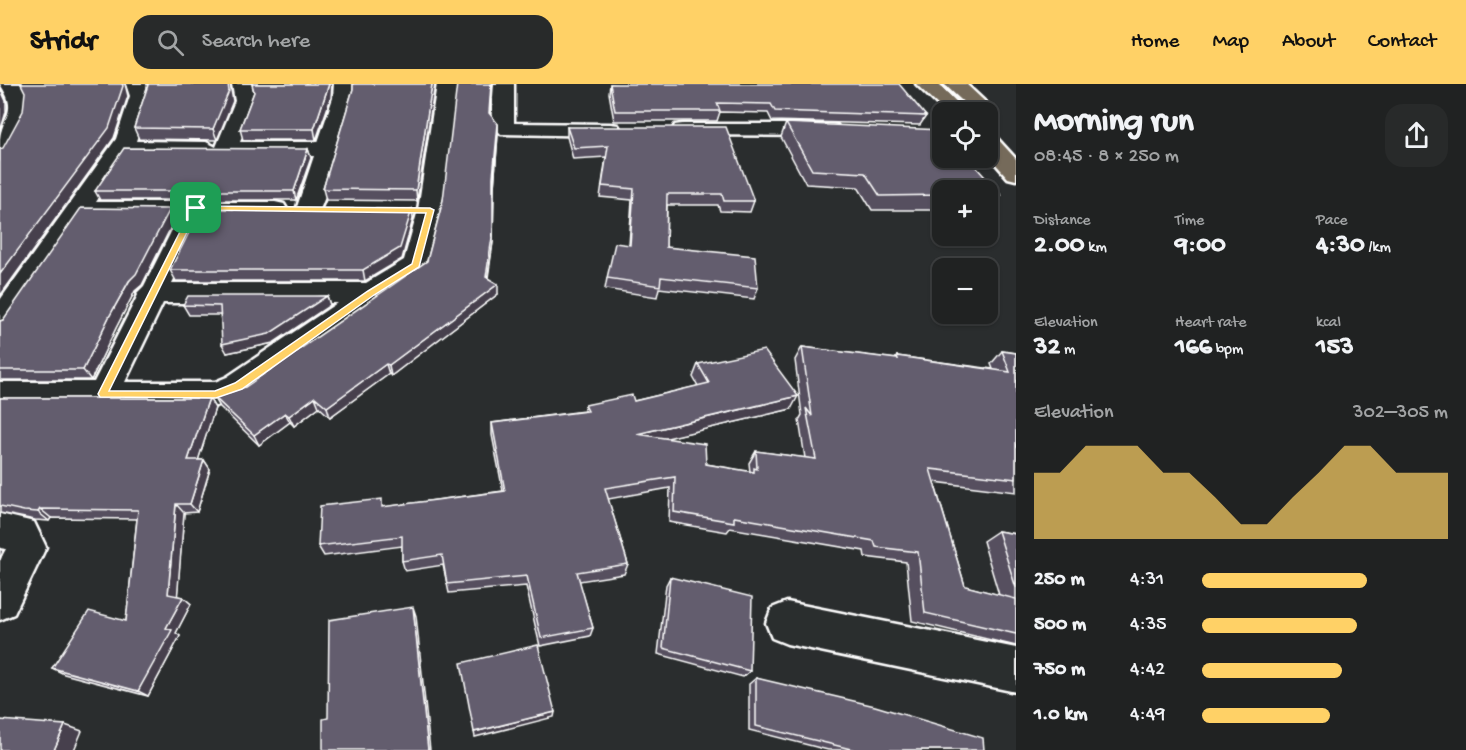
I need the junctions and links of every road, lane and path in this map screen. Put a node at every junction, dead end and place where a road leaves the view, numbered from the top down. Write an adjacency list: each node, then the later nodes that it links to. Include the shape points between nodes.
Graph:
1 (10, 84): 18 (street, via 21,110 12,138)
2 (136, 84): 15 (street, via 140,96)
3 (242, 84): 16 (street, via 245,101)
4 (344, 84): 17 (street, via 344,98)
5 (447, 84): 23 (street, via 419,210 416,265)
6 (504, 84): 11 (street, via 502,123 509,129)
7 (926, 84): 9 (main road)
8 (954, 84): 10 (main road)
9 (946, 102)
10 (970, 102)
11 (630, 130)
12 (666, 130): 13 (street)
13 (851, 131)
14 (998, 136): 19 (main road)
15 (121, 148): 16 (street); 20 (street)
16 (226, 149): 17 (street)
17 (328, 149): 21 (street, via 319,210)
18 (0, 152)
19 (1016, 173)
20 (79, 208): 21 (street); 24 (street)
21 (196, 208): 22 (street)
22 (151, 293): 23 (street); 26 (street)
23 (371, 293): 26 (street, via 238,386 216,394)
24 (0, 322)
25 (0, 394): 26 (street)
26 (103, 394)
27 (0, 531): 28 (street, via 21,534 27,547)
28 (0, 600)
29 (787, 623): 30 (street)
30 (1016, 670)

